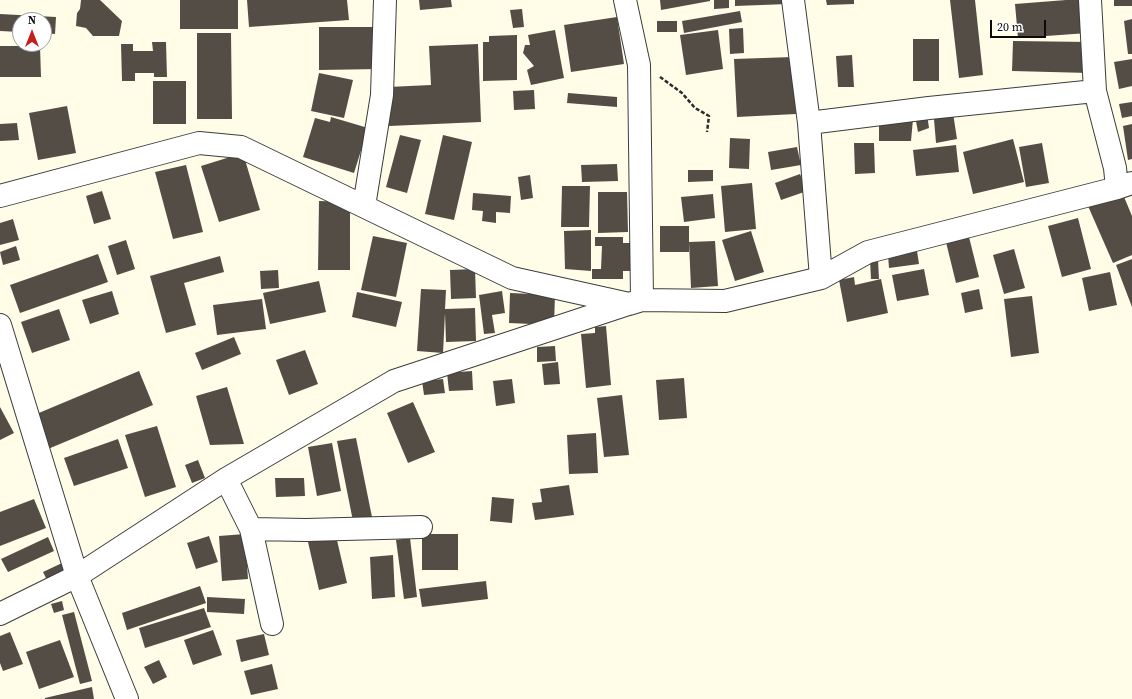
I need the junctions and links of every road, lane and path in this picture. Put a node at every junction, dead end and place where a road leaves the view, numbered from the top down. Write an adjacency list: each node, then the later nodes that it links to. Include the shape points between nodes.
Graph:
1 (385, 0): 11 (street, via 382,95)
2 (626, 0): 5 (street)
3 (793, 0): 7 (street)
4 (1090, 0): 6 (street)
5 (639, 65): 8 (path, via 659,76 682,93 695,108 709,116); 13 (street)
6 (1095, 91): 7 (street); 9 (street, via 1115,168)
7 (809, 123): 12 (street)
8 (707, 132)
9 (1125, 185): 12 (street, via 868,252)
10 (0, 196): 11 (street, via 199,143 242,147)
11 (364, 206): 13 (street, via 512,278)
12 (821, 278): 13 (street, via 726,301)
13 (635, 302): 15 (street, via 394,381)
14 (0, 325): 18 (street)
15 (226, 479): 17 (street); 18 (street)
16 (421, 527): 17 (street)
17 (251, 529): 20 (street)
18 (77, 576): 19 (street); 21 (street)
19 (0, 614)
20 (272, 624)
21 (127, 699)

